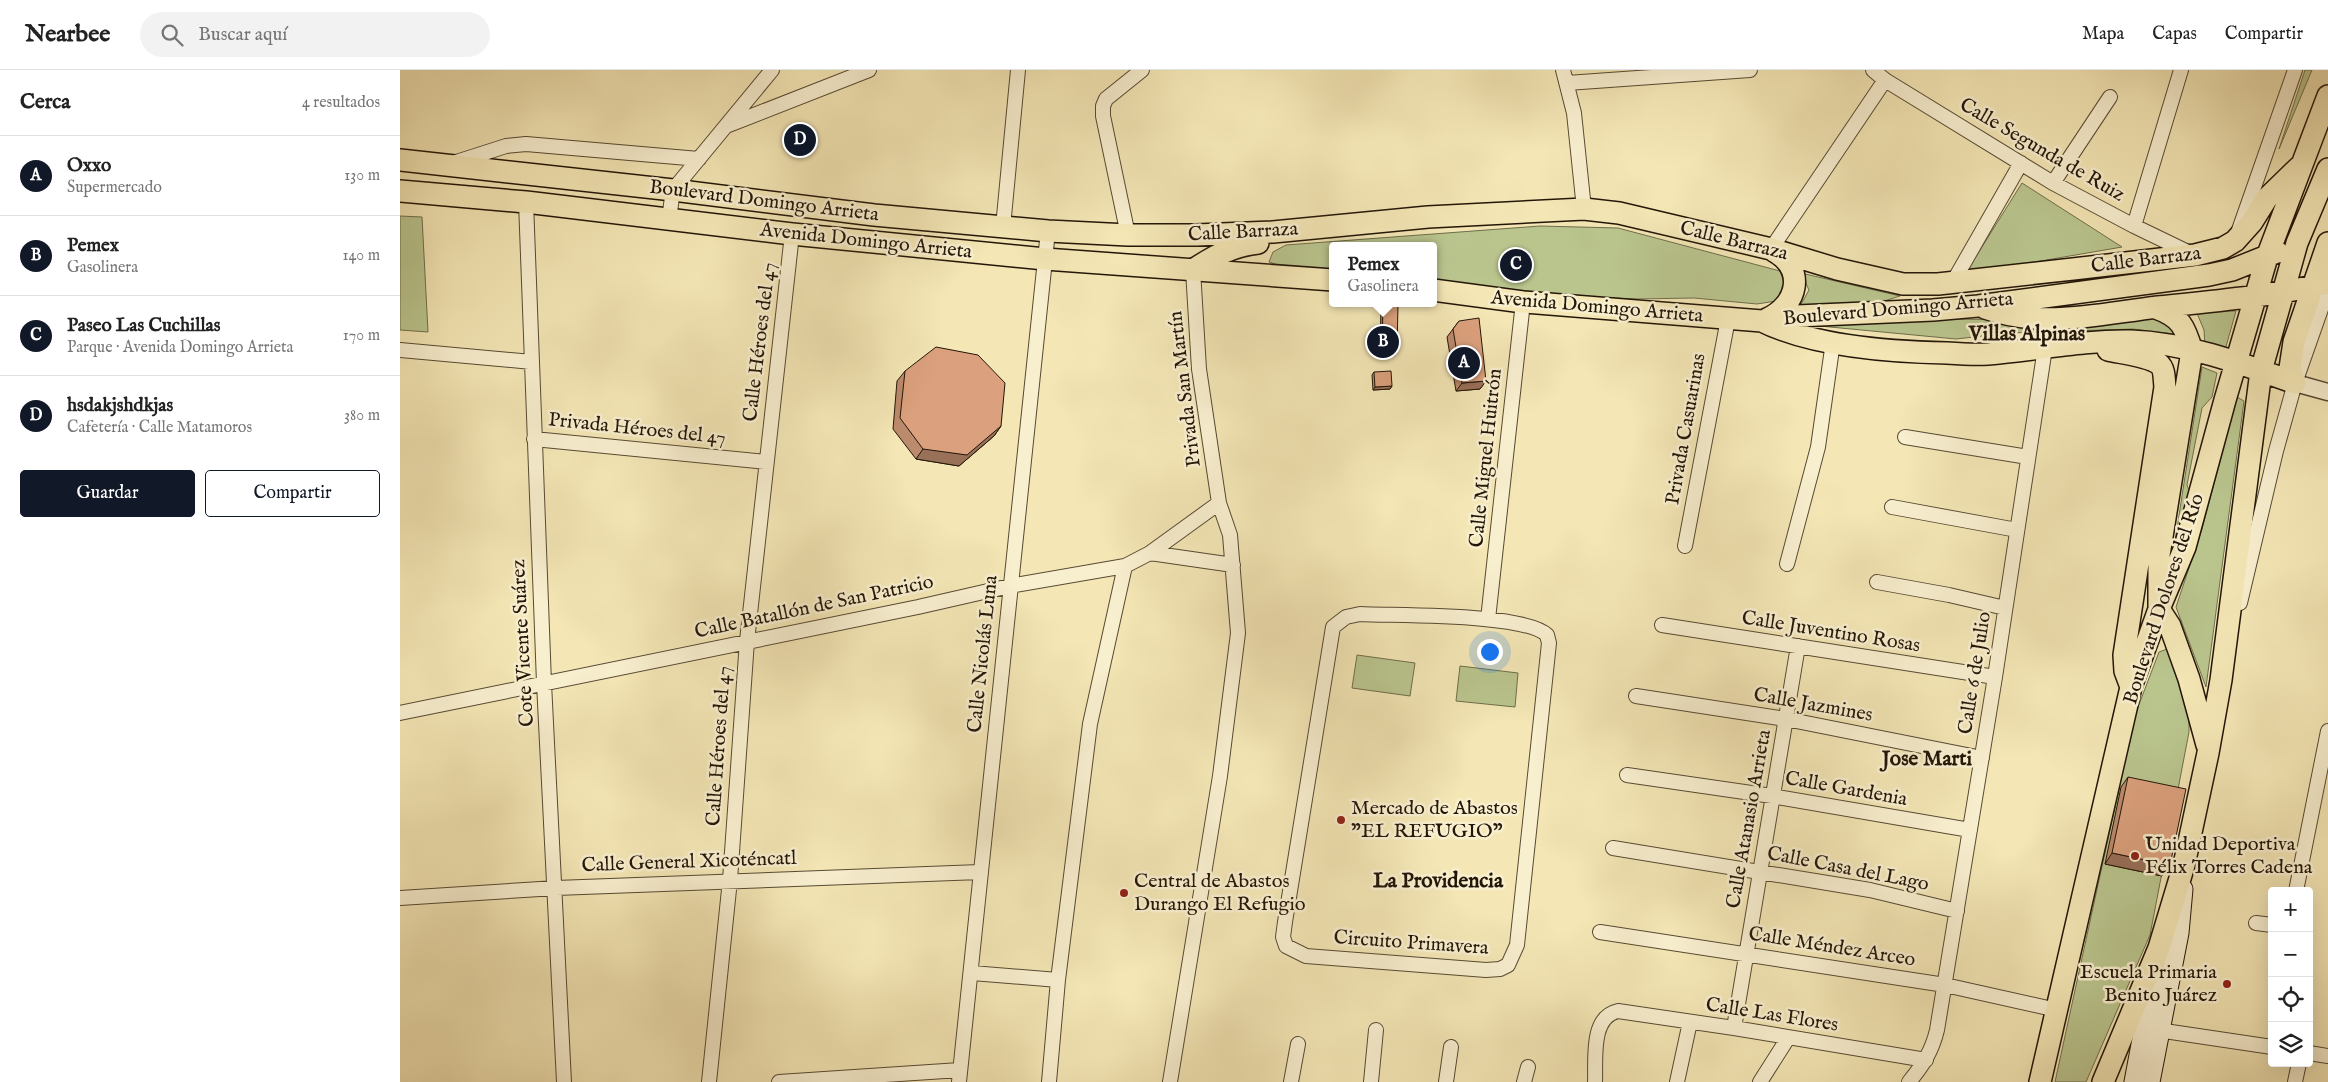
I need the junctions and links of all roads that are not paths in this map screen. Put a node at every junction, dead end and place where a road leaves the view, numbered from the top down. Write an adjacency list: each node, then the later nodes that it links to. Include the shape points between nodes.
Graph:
1 (772, 70): 14 (street)
2 (869, 70): 9 (street)
3 (1018, 70): 27 (street)
4 (1142, 70): 31 (street, via 1106,99 1103,106)
5 (1750, 70): 10 (street)
6 (1873, 70): 11 (street, Calle Segunda de Ruiz)
7 (2181, 70): 28 (street)
8 (2295, 70): 33 (street)
9 (848, 73): 14 (street)
10 (1565, 76): 25 (street, via 1574,113)
11 (1885, 80): 17 (street, Calle Segunda de Ruiz); 36 (street)
12 (2328, 96): 19 (main road, Boulevard Dolores del Río)
13 (2110, 97): 21 (street)
14 (725, 126): 15 (street)
15 (699, 159): 18 (street, via 526,144 498,148); 22 (street)
16 (400, 160): 18 (main road, Boulevard Domingo Arrieta)
17 (2021, 163): 21 (street, Calle Segunda de Ruiz); 43 (street)
18 (447, 164): 22 (main road, Boulevard Domingo Arrieta)
19 (2299, 167): 33 (main road, Calle Barraza, via 2267,198); 38 (main road, Boulevard Dolores del Río)
20 (2328, 169): 34 (main road)
21 (2053, 183): 28 (street, Calle Segunda de Ruiz)
22 (673, 190): 26 (street); 27 (main road, Boulevard Domingo Arrieta, via 874,215)
23 (400, 191): 24 (main road, Avenida Domingo Arrieta)
24 (526, 202): 26 (main road, Avenida Domingo Arrieta); 60 (street, Cote Vicente Suárez)
25 (1584, 209): 32 (main road, Calle Barraza, via 1428,217); 36 (main road, Calle Barraza, via 1619,213)
26 (669, 219): 30 (main road, Avenida Domingo Arrieta)
27 (1003, 226): 29 (main road, Boulevard Domingo Arrieta)
28 (2134, 226): 37 (street, Calle Segunda de Ruiz)
29 (1048, 231): 31 (main road, Boulevard Domingo Arrieta); 39 (street, Calle Nicolás Luna)
30 (792, 234): 39 (main road, Avenida Domingo Arrieta); 67 (street, Calle Héroes del 47)
31 (1128, 235): 32 (main road, Calle Barraza)
32 (1268, 237): 40 (main road, via 1217,254); 41 (main road, via 1260,258)
33 (2235, 241): 37 (main road, Calle Barraza, via 2223,248)
34 (2298, 243): 38 (main road, Boulevard Domingo Arrieta); 47 (main road)
35 (2328, 243): 45 (main road)
36 (1771, 249): 44 (main road, Calle Barraza); 53 (main road, via 1790,264 1794,288 1791,300 1784,308)
37 (2195, 255): 43 (main road, Calle Barraza)
38 (2267, 257): 48 (main road, Boulevard Dolores del Río); 50 (main road, Boulevard Domingo Arrieta, via 2209,275)
39 (1045, 259): 40 (main road, Avenida Domingo Arrieta); 77 (street, Calle Nicolás Luna)
40 (1193, 270): 41 (main road, Avenida Domingo Arrieta); 68 (street, Privada San Martín, via 1198,369)
41 (1271, 274): 42 (main road, Avenida Domingo Arrieta)
42 (1329, 280)
43 (1954, 282): 44 (main road, Calle Barraza)
44 (1903, 284): 50 (main road)
45 (2323, 286): 47 (main road); 62 (main road, via 2292,355 2291,375)
46 (1437, 291): 49 (main road, Avenida Domingo Arrieta)
47 (2283, 291): 48 (main road); 61 (main road)
48 (2255, 298): 51 (main road); 59 (main road, Boulevard Dolores del Río)
49 (1523, 302): 52 (main road, Avenida Domingo Arrieta); 80 (street, Calle Miguel Huitrón)
50 (1978, 306): 51 (main road, via 2019,317 2059,320); 53 (main road, Boulevard Domingo Arrieta, via 1797,316)
51 (2156, 308): 58 (main road, via 2180,321)
52 (1728, 319): 53 (main road, Avenida Domingo Arrieta); 71 (street, Privada Casuarinas)
53 (1762, 321): 54 (main road, via 1798,336)
54 (1833, 342): 56 (main road, via 1922,353 1986,354); 73 (street, via 1818,447)
55 (2081, 344): 56 (main road); 58 (main road, via 2132,341); 87 (main road, via 2151,360 2160,365 2164,374 2165,387 2124,655)
56 (2045, 348): 66 (street, Calle 6 de Julio)
57 (400, 350): 60 (street)
58 (2192, 351): 59 (main road); 79 (main road, via 2159,555)
59 (2236, 360): 61 (main road); 79 (main road, Boulevard Dolores del Río, via 2185,548)
60 (532, 362): 65 (street, Cote Vicente Suárez)
61 (2261, 371): 62 (main road); 85 (main road)
62 (2295, 383): 63 (street); 85 (street)
63 (2328, 392)
64 (1904, 437): 66 (street)
65 (534, 439): 67 (street, Privada Héroes del 47); 86 (street, Cote Vicente Suárez)
66 (2028, 457): 70 (street, Calle 6 de Julio)
67 (766, 462): 82 (street, Calle Héroes del 47)
68 (1219, 503): 72 (street, Calle Batallón de San Patricio); 74 (street, Privada San Martín, via 1230,535)
69 (1892, 507): 70 (street)
70 (2017, 530): 78 (street, Calle 6 de Julio)
71 (1685, 546)
72 (1150, 553): 74 (street); 75 (street, Calle Batallón de San Patricio)
73 (1787, 564)
74 (1233, 565): 134 (street, Privada San Martín, via 1238,633 1220,776)
75 (1125, 566): 77 (street, Calle Batallón de San Patricio); 112 (street, via 1090,724)
76 (1877, 582): 78 (street)
77 (1010, 586): 82 (street, Calle Batallón de San Patricio); 99 (street, Calle Nicolás Luna)
78 (2005, 608): 84 (street, Calle 6 de Julio)
79 (2160, 609): 87 (main road, Boulevard Dolores del Río); 92 (main road, via 2170,626 2189,679)
80 (1488, 619): 80 (street, Circuito Primavera, via 1534,626 1547,635 1549,643 1517,945 1508,965 1486,970 1306,956 1286,946 1283,937 1285,922 1333,627 1346,617 1360,614)
81 (1662, 625): 83 (street, Calle Juventino Rosas)
82 (747, 641): 86 (street, Calle Batallón de San Patricio); 101 (street, Calle Héroes del 47)
83 (1798, 646): 84 (street, Calle Juventino Rosas); 90 (street, Calle Atanasio Arrieta)
84 (1995, 678): 93 (street, Calle 6 de Julio)
85 (2221, 680): 92 (main road)
86 (544, 683): 89 (street, Calle Batallón de San Patricio); 103 (street, Cote Vicente Suárez)
87 (2131, 687): 114 (main road, Boulevard Dolores del Río)
88 (1636, 696): 90 (street, Calle Jazmines)
89 (400, 713)
90 (1786, 719): 93 (street, Calle Jazmines); 95 (street, Calle Atanasio Arrieta)
91 (2328, 731): 102 (street)
92 (2208, 753): 98 (main road)
93 (1982, 758): 96 (street, Calle 6 de Julio)
94 (1627, 775): 95 (street, Calle Gardenia)
95 (1772, 796): 96 (street, Calle Gardenia); 100 (street, Calle Atanasio Arrieta)
96 (1970, 830): 105 (street, Calle 6 de Julio)
97 (1613, 848): 100 (street, Calle Casa del Lago)
98 (2184, 865): 109 (main road); 117 (main road, via 2179,933)
99 (980, 872): 101 (street, Calle General Xicoténcatl); 111 (street, Calle Nicolás Luna)
100 (1760, 872): 105 (street, Calle Casa del Lago, via 1870,890); 110 (street, Calle Atanasio Arrieta)
101 (730, 880): 103 (street, Calle General Xicoténcatl); 131 (street, Calle Héroes del 47)
102 (2297, 887)
103 (556, 888): 104 (street, Calle General Xicoténcatl); 130 (street, Cote Vicente Suárez)
104 (400, 898)
105 (1957, 910): 113 (street, Calle 6 de Julio)
106 (2256, 922): 107 (street)
107 (2268, 924)
108 (1600, 932): 110 (street, Calle Méndez Arceo)
109 (2159, 948): 117 (main road); 143 (main road)
110 (1746, 954): 113 (street, Calle Méndez Arceo); 116 (street, Calle Atanasio Arrieta)
111 (972, 973): 112 (street); 128 (street, Calle Nicolás Luna)
112 (1058, 980): 133 (street)
113 (1945, 985): 114 (street, Calle Méndez Arceo); 125 (street, Calle 6 de Julio, via 1933,1047)
114 (2057, 1010): 142 (main road, Boulevard Dolores del Río)
115 (1690, 1022): 116 (street, Calle Las Flores); 139 (street, Calle Las Flores, via 1612,1012 1600,1026); 140 (street)
116 (1734, 1028): 119 (street, Calle Las Flores)
117 (2151, 1029): 121 (street); 144 (main road); 145 (main road)
118 (1376, 1030): 136 (street)
119 (1788, 1038): 125 (street, Calle Las Flores); 129 (street)
120 (1298, 1044): 135 (street)
121 (2268, 1046)
122 (1451, 1047): 137 (street)
123 (2313, 1054): 124 (street)
124 (2328, 1056)
125 (1926, 1060): 141 (street, Calle 6 de Julio)
126 (1528, 1067): 138 (street)
127 (2298, 1067): 146 (street)
128 (960, 1076): 132 (street)
129 (1767, 1080)
130 (564, 1082)
131 (709, 1082)
132 (779, 1082)
133 (1049, 1082)
134 (1170, 1082)
135 (1292, 1082)
136 (1371, 1082)
137 (1446, 1082)
138 (1524, 1082)
139 (1595, 1082)
140 (1678, 1082)
141 (1909, 1082)
142 (2040, 1082)
143 (2103, 1082)
144 (2134, 1082)
145 (2150, 1082)
146 (2295, 1082)

